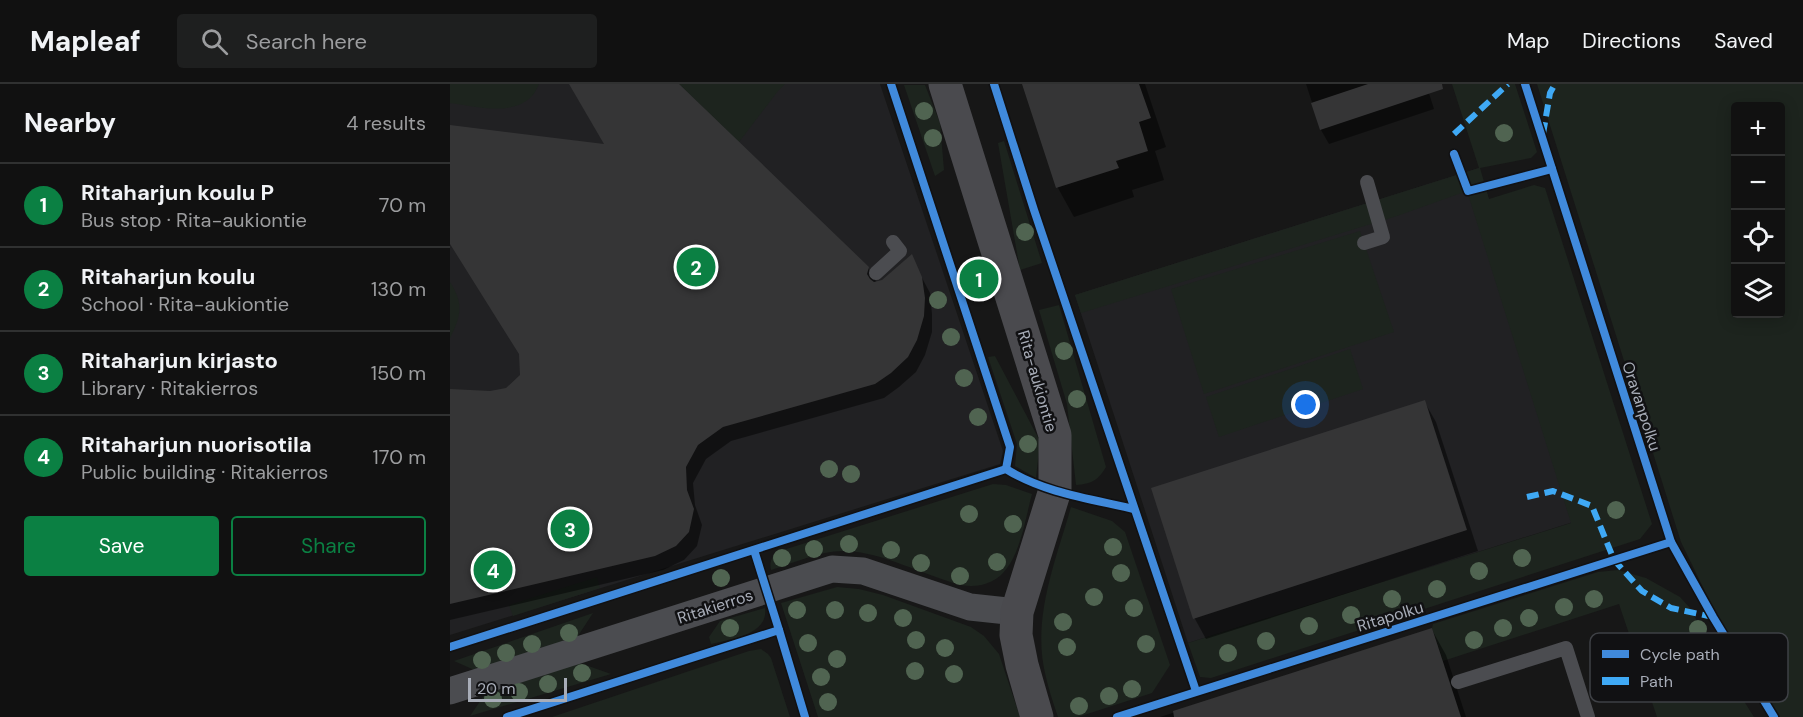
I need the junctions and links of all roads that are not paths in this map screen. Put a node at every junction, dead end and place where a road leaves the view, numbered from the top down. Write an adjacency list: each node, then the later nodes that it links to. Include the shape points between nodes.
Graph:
1 (945, 84): 6 (street, Rita-aukiontie, via 1055,435 1055,490)
2 (1367, 182): 4 (lane, via 1383,237)
3 (893, 242): 5 (lane, via 900,251)
4 (1364, 243)
5 (876, 273)
6 (1017, 612): 8 (street, Ritakierros, via 970,607 863,572 832,569); 9 (street, Rita-aukiontie, via 1016,634)
7 (1458, 682): 10 (lane, via 1566,648)
8 (450, 691)
9 (1037, 717)
10 (1588, 717)

